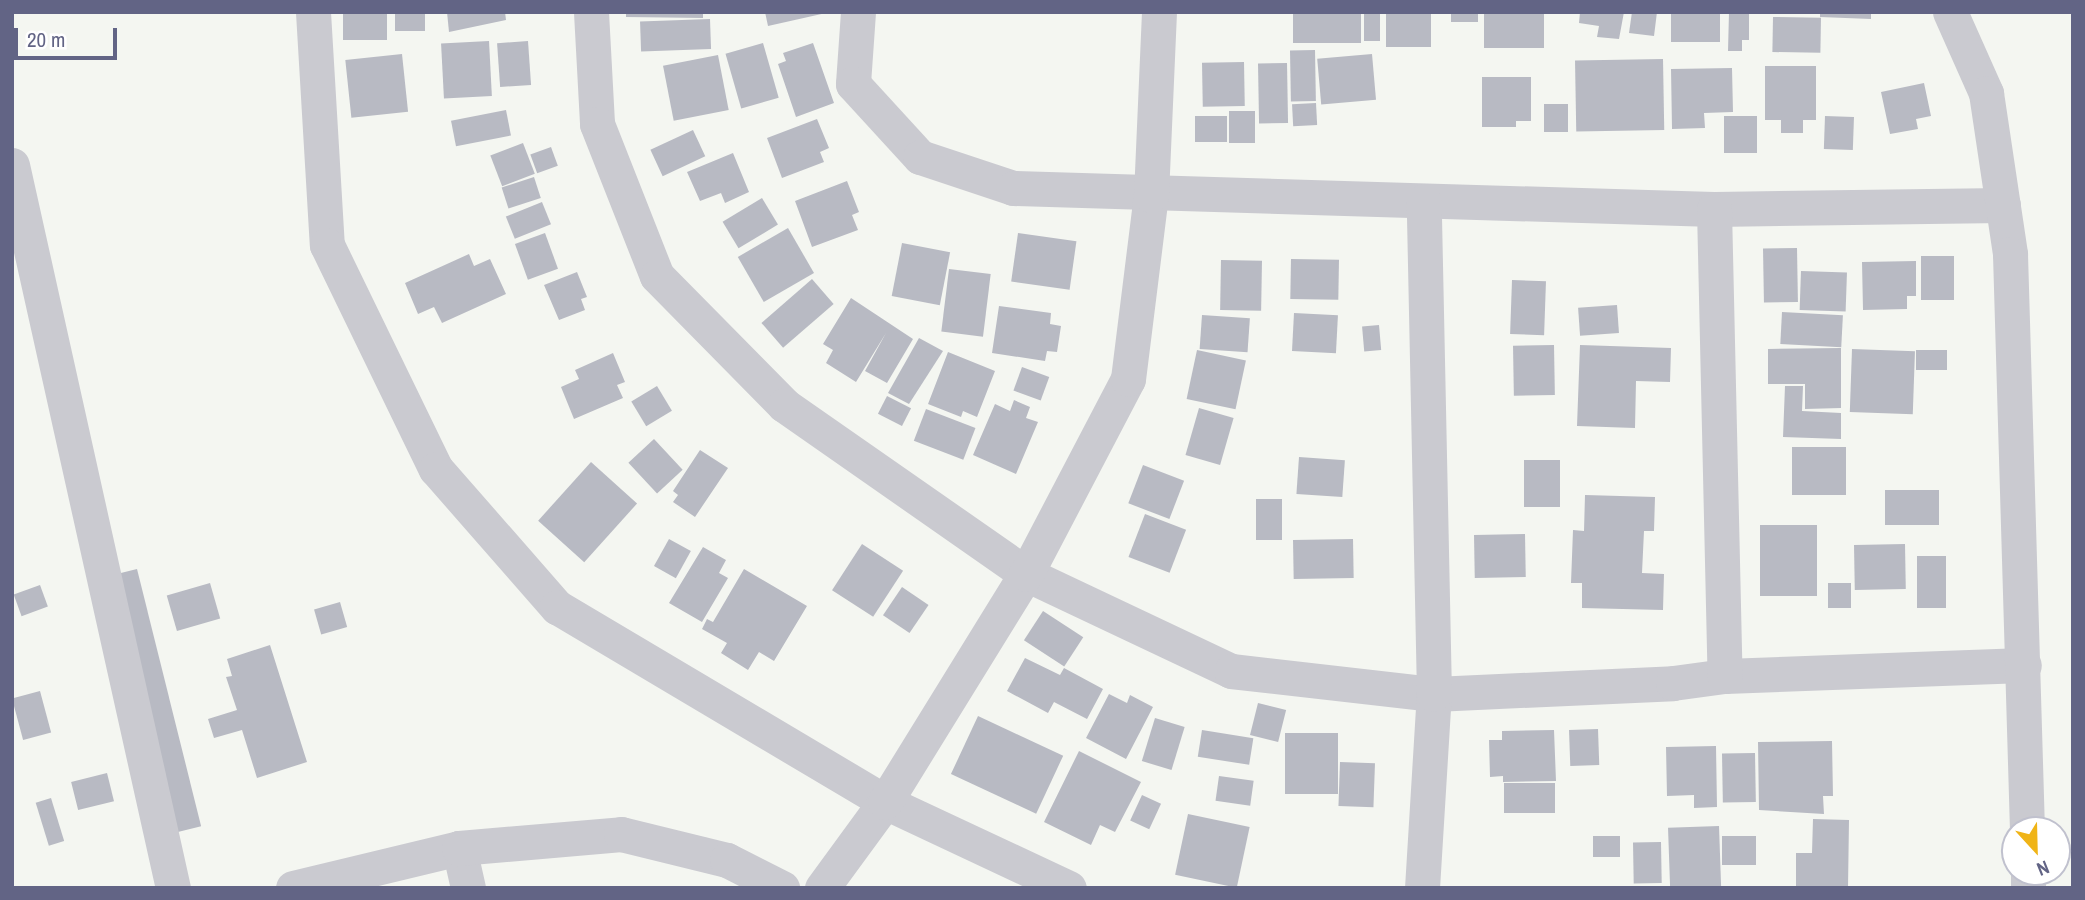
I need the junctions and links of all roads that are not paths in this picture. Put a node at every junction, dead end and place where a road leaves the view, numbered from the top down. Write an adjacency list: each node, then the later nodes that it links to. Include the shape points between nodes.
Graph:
1 (313, 12): 15 (street, via 327,245 436,469 557,607)
2 (591, 12): 11 (street, via 597,124 657,276 783,405)
3 (858, 12): 7 (street, via 853,84 920,157 1013,188)
4 (1159, 12): 7 (street)
5 (1950, 12): 9 (street, via 1986,93)
6 (12, 165): 18 (street)
7 (1151, 195): 8 (street); 11 (street, via 1128,379)
8 (1424, 201): 10 (street); 14 (street)
9 (2003, 205): 10 (street); 12 (street, via 2010,254)
10 (1714, 209): 13 (street)
11 (1026, 574): 14 (street, via 1231,671); 15 (street)
12 (2024, 664): 13 (street); 16 (street)
13 (1725, 676): 14 (street, via 1673,683)
14 (1434, 694): 24 (street)
15 (885, 802): 22 (street); 23 (street)
16 (2027, 816)
17 (459, 848): 19 (street); 20 (street); 21 (street, via 621,834 727,860)
18 (173, 888)
19 (293, 888)
20 (468, 888)
21 (782, 888)
22 (822, 888)
23 (1069, 888)
24 (1422, 888)

